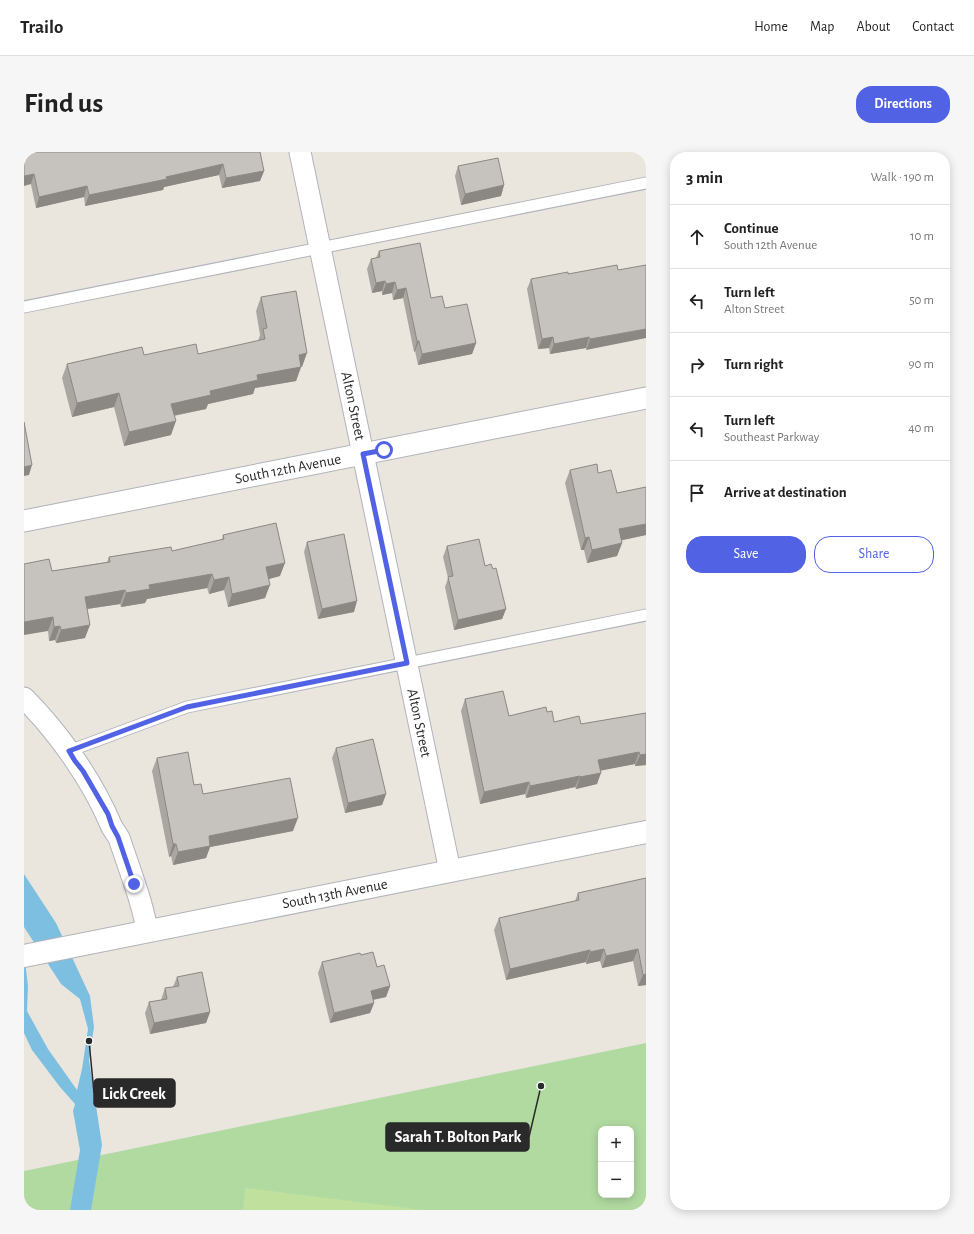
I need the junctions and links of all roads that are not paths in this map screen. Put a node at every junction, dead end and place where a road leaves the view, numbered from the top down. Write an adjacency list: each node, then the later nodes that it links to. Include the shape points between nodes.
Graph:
1 (300, 152): 3 (street, Alton Street)
2 (646, 183): 3 (lane)
3 (320, 248): 4 (lane); 6 (street, Alton Street)
4 (24, 307)
5 (646, 398): 6 (street, South 12th Avenue)
6 (363, 454): 7 (street, South 12th Avenue); 9 (street, Alton Street)
7 (24, 521)
8 (646, 615): 9 (lane)
9 (407, 663): 11 (lane, via 187,707); 13 (street, Alton Street)
10 (24, 698): 11 (street)
11 (69, 751): 14 (street, via 108,814 118,837 143,907)
12 (646, 832): 13 (street, South 13th Avenue)
13 (450, 871): 14 (street, South 13th Avenue)
14 (147, 931): 15 (street, South 13th Avenue)
15 (24, 956)

